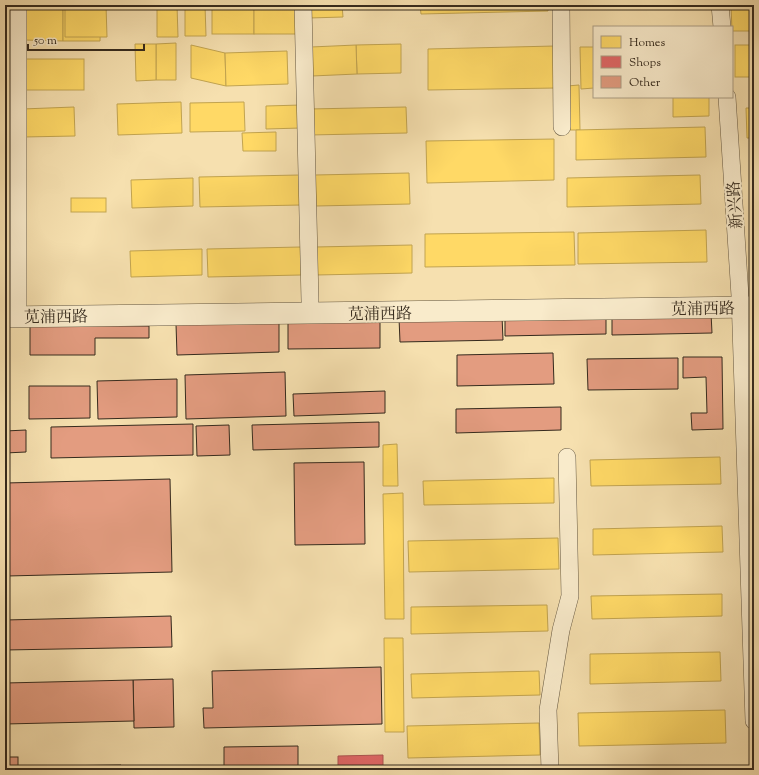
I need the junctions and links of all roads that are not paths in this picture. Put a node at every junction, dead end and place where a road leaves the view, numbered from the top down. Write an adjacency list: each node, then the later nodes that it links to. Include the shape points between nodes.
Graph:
1 (18, 5): 10 (street)
2 (303, 5): 8 (street)
3 (561, 5): 7 (street)
4 (720, 5): 5 (street)
5 (722, 26)
6 (726, 98): 9 (street, 新兴路)
7 (562, 127)
8 (310, 301): 9 (street, 苋浦西路); 10 (street, 苋浦西路)
9 (747, 301): 10 (street, 苋浦西路); 12 (street, 新兴路)
10 (9, 309)
11 (567, 457): 13 (street, via 570,596 560,630 548,710)
12 (754, 721)
13 (550, 770)

